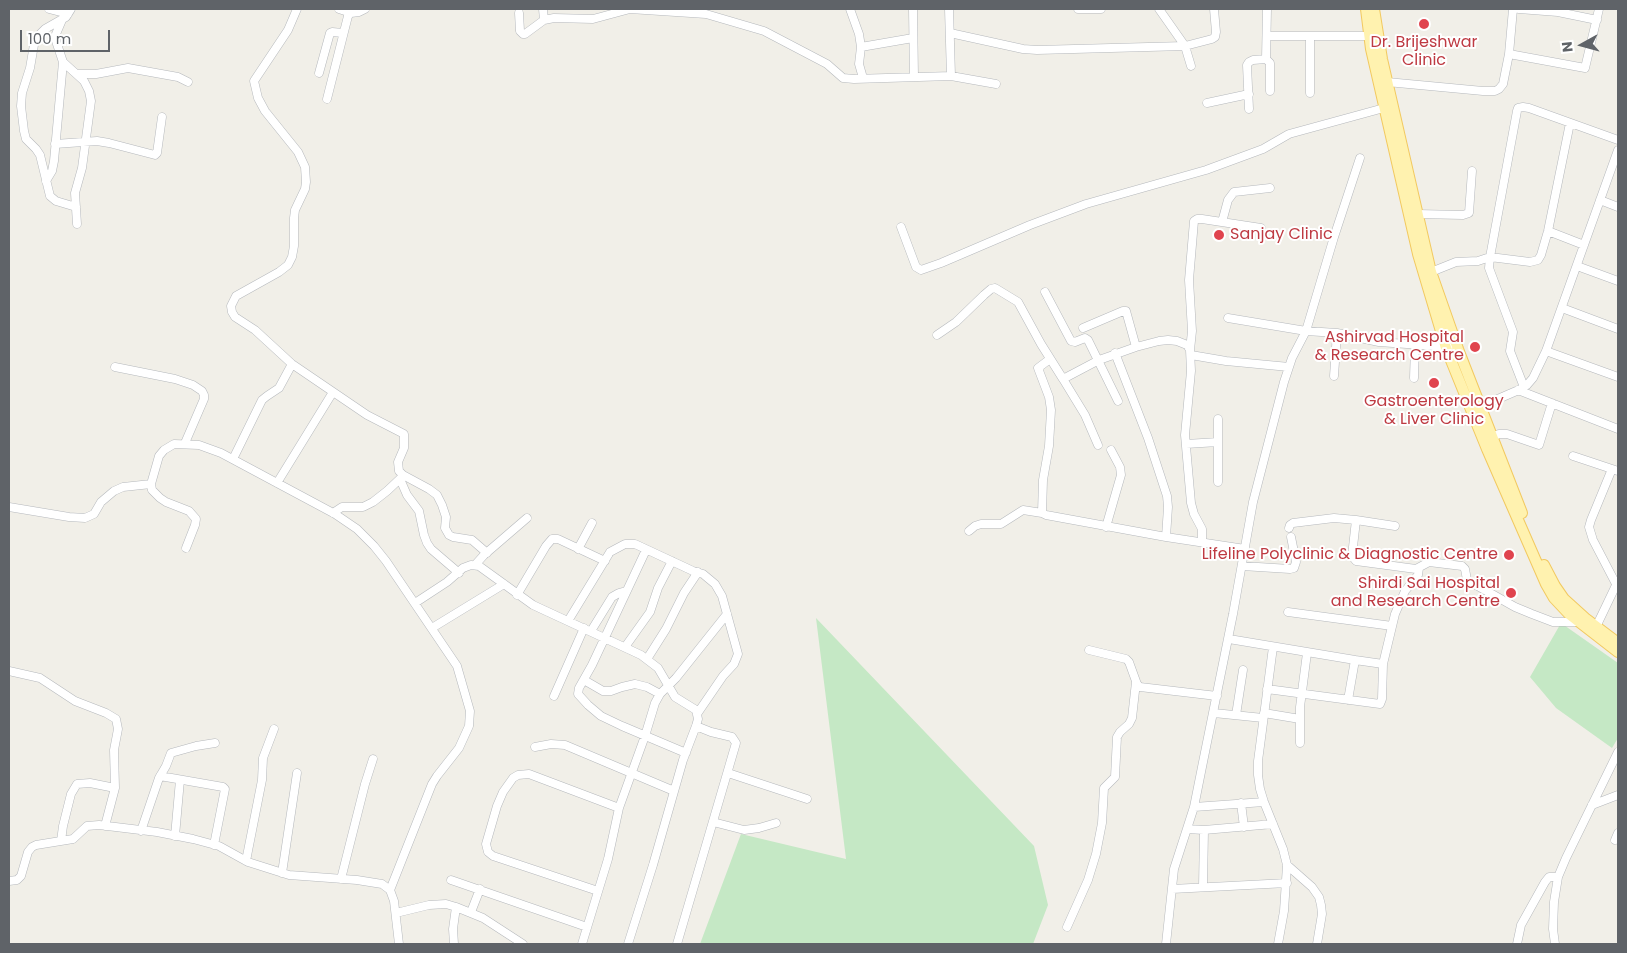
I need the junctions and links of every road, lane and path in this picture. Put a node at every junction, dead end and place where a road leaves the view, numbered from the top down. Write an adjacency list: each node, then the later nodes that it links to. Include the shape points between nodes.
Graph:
1 (49, 9): 24 (street)
2 (297, 9): 95 (street, via 288,30 254,81 265,111 298,152 305,167 305,189 295,210 292,257 280,272 240,292 232,306 235,317 255,330)
3 (339, 9): 22 (street)
4 (365, 9): 22 (street)
5 (543, 9): 26 (street)
6 (571, 9): 25 (street)
7 (626, 9): 8 (street); 25 (street, via 593,19)
8 (648, 9): 44 (street, via 706,14 757,28 827,64 843,78)
9 (850, 9): 35 (street)
10 (912, 9): 33 (street)
11 (949, 9): 29 (street)
12 (1078, 9): 13 (street)
13 (1101, 9)
14 (1159, 9): 34 (street)
15 (1214, 9): 34 (street, via 1215,37)
16 (1267, 9): 30 (street)
17 (1366, 9): 32 (main road)
18 (1374, 9): 46 (main road)
19 (1514, 9): 36 (street)
20 (1519, 9): 27 (street)
21 (1599, 9): 27 (street)
22 (351, 13): 28 (street)
23 (519, 13): 26 (street, via 523,34)
24 (67, 14): 38 (street, via 56,34); 63 (street, via 35,39 22,93 26,139 40,155)
25 (570, 19): 26 (street)
26 (544, 20)
27 (1597, 20): 36 (street, via 1585,68)
28 (343, 33): 40 (street, via 330,33); 51 (street)
29 (950, 33): 34 (street, via 1037,50); 42 (street)
30 (1267, 36): 31 (street); 37 (street)
31 (1310, 36): 32 (street); 49 (street)
32 (1369, 36): 53 (main road)
33 (913, 38): 35 (street); 43 (street)
34 (1184, 46): 39 (street)
35 (861, 47): 44 (street, via 859,64)
36 (1509, 54): 46 (street, via 1503,84 1495,91)
37 (1266, 59): 48 (street, via 1270,63); 50 (street, via 1253,60 1247,65)
38 (63, 62): 41 (street); 59 (street)
39 (1191, 66)
40 (319, 73)
41 (77, 74): 45 (street, via 128,68 178,77); 58 (street, via 84,82 90,101)
42 (951, 76): 43 (street); 47 (street)
43 (914, 77): 44 (street)
44 (863, 78)
45 (188, 82)
46 (1387, 82): 68 (main road)
47 (996, 84)
48 (1270, 91)
49 (1310, 93)
50 (1249, 94): 52 (street); 54 (street)
51 (327, 99)
52 (1207, 103)
53 (1384, 108): 71 (street, via 1289,134 1263,150 1206,170 1086,204 921,270 916,267); 88 (main road, via 1423,275)
54 (1249, 109)
55 (162, 117): 58 (street, via 155,155 110,142)
56 (1570, 123): 57 (street); 73 (street); 75 (street, via 1529,108 1518,108)
57 (1618, 140)
58 (85, 142): 59 (street); 66 (street, via 76,186)
59 (55, 144): 63 (street, via 52,171)
60 (1618, 155): 65 (street)
61 (1360, 158): 84 (street)
62 (1472, 171): 68 (street, via 1469,213)
63 (46, 181): 66 (street, via 50,196)
64 (1270, 188): 69 (street, via 1232,194)
65 (1600, 200): 67 (street); 74 (street)
66 (76, 207): 70 (street)
67 (1618, 207)
68 (1417, 214): 77 (main road)
69 (1222, 222): 72 (street); 91 (street, via 1199,219 1193,223 1189,280)
70 (77, 224)
71 (901, 227)
72 (1261, 228)
73 (1548, 231): 74 (street); 75 (street, via 1541,255 1535,262)
74 (1584, 245): 76 (street)
75 (1490, 257): 77 (street, via 1456,262); 102 (street, via 1490,268 1513,332 1510,351)
76 (1577, 266): 78 (street); 80 (street)
77 (1431, 272): 88 (main road)
78 (1618, 281)
79 (1045, 292): 94 (street, via 1071,341 1088,340)
80 (1562, 308): 83 (street); 90 (street)
81 (1228, 318): 84 (street)
82 (1084, 328): 89 (street, via 1126,311)
83 (1618, 328)
84 (1306, 331): 85 (street); 97 (street)
85 (1337, 333): 87 (street, via 1379,342); 98 (street)
86 (937, 335): 93 (street, via 956,322 991,288 995,288 1018,302)
87 (1415, 345): 88 (street); 100 (street)
88 (1451, 346): 106 (main road)
89 (1136, 347): 91 (street, via 1168,340 1184,343); 92 (street)
90 (1546, 351): 99 (street); 102 (street, via 1533,378)
91 (1190, 352): 97 (street, via 1226,361); 111 (street)
92 (1115, 353): 94 (street); 131 (street, via 1167,496)
93 (1050, 359): 101 (street); 124 (street, via 1038,368 1052,410)
94 (1099, 360): 101 (street); 104 (street)
95 (292, 364): 103 (street); 116 (street, via 279,388 262,400)
96 (115, 367): 110 (street, via 175,379 202,391 204,399)
97 (1289, 367): 135 (street, via 1253,502)
98 (1334, 376)
99 (1618, 377)
100 (1414, 378)
101 (1063, 379): 113 (street)
102 (1521, 389): 105 (street); 106 (street)
103 (334, 392): 118 (street, via 374,419 404,434 404,448 398,462); 119 (street)
104 (1118, 401)
105 (1552, 403): 108 (street); 112 (street, via 1539,445 1507,434 1499,434)
106 (1476, 408): 112 (main road)
107 (1218, 419): 109 (street)
108 (1618, 429)
109 (1218, 442): 111 (street); 120 (street)
110 (185, 443): 116 (street, via 204,446); 121 (street, via 174,444 164,450 154,469)
111 (1186, 444): 132 (street, via 1190,503 1202,529)
112 (1491, 444): 153 (main road, via 1546,584); 155 (main road, via 1555,586 1564,599)
113 (1098, 445)
114 (1112, 450): 129 (street, via 1121,475)
115 (1573, 456): 117 (street)
116 (233, 459): 119 (street)
117 (1615, 470): 145 (street, via 1589,527)
118 (402, 477): 123 (street, via 368,505 342,507); 137 (street, via 437,495 444,510 446,532 453,537 472,540); 144 (street, via 407,495 419,511 427,543)
119 (277, 482): 123 (street)
120 (1218, 482)
121 (151, 484): 122 (street, via 114,491 101,502 94,514 85,518); 133 (street, via 160,498 189,511 196,519)
122 (9, 506)
123 (333, 513): 149 (street, via 357,529 374,546)
124 (1042, 513): 129 (street); 130 (street, via 1023,510 1001,524 981,524)
125 (527, 518): 137 (street)
126 (1356, 520): 128 (street); 141 (street, via 1319,519 1290,525 1296,562 1294,568); 142 (street, via 1354,560)
127 (592, 523): 134 (street)
128 (1395, 526)
129 (1106, 527): 131 (street)
130 (969, 532)
131 (1166, 537): 132 (street)
132 (1202, 542): 135 (street)
133 (186, 548)
134 (578, 549): 138 (street); 148 (street, via 552,539)
135 (1244, 549): 141 (street)
136 (646, 550): 138 (street, via 635,544 625,544 614,549); 139 (street); 147 (street)
137 (487, 553): 140 (street)
138 (604, 561): 152 (street)
139 (672, 561): 143 (street); 161 (street, via 650,612)
140 (476, 565): 144 (street, via 468,566); 146 (street)
141 (1242, 566): 159 (street)
142 (1419, 568): 153 (street, via 1429,562 1462,566 1467,580 1515,607 1553,622); 154 (street, via 1418,575 1400,599)
143 (698, 572): 151 (street, via 709,578 719,590); 166 (street)
144 (459, 573): 149 (street)
145 (1617, 582): 155 (street)
146 (504, 584): 148 (street); 156 (street)
147 (626, 592): 157 (street, via 612,597); 158 (street)
148 (517, 595): 152 (street)
149 (414, 603): 156 (street)
150 (1288, 612): 154 (street)
151 (727, 614): 173 (street); 181 (street, via 738,654)
152 (568, 621): 157 (street)
153 (1579, 622): 164 (main road)
154 (1392, 626): 168 (street)
155 (1596, 627): 160 (main road)
156 (432, 628): 230 (street, via 461,675 470,710 469,726 459,748 432,784)
157 (587, 630): 158 (street); 177 (street)
158 (604, 637): 161 (street); 171 (street)
159 (1228, 639): 162 (street); 178 (street)
160 (1618, 643)
161 (625, 647): 166 (street)
162 (1273, 647): 165 (street); 174 (street)
163 (1089, 650): 172 (street, via 1126,659)
164 (1618, 652)
165 (1307, 653): 167 (street); 175 (street)
166 (648, 659): 173 (street, via 658,668)
167 (1355, 660): 168 (street); 179 (street)
168 (1383, 664): 179 (street, via 1381,703)
169 (1242, 670): 182 (street)
170 (9, 671): 199 (street, via 40,678 75,701 116,719)
171 (584, 680): 176 (street, via 603,691 635,684); 187 (street, via 578,694 592,709)
172 (1136, 682): 178 (street, via 1142,688); 236 (street, via 1130,724 1117,737 1116,777 1104,788 1096,854)
173 (668, 686): 176 (street); 181 (street, via 675,697 692,706)
174 (1267, 689): 175 (street); 183 (street)
175 (1301, 693): 179 (street); 184 (street)
176 (660, 694): 187 (street)
177 (554, 696)
178 (1218, 696): 180 (street)
179 (1348, 700)
180 (1214, 712): 182 (street); 206 (street)
181 (697, 714): 185 (street)
182 (1236, 715): 183 (street)
183 (1264, 715): 184 (street); 203 (street, via 1258,783)
184 (1300, 719): 188 (street)
185 (696, 726): 192 (street); 196 (street, via 736,740)
186 (274, 729): 219 (street, via 264,758)
187 (645, 736): 192 (street); 195 (street)
188 (1300, 742)
189 (215, 743): 197 (street, via 171,753)
190 (535, 747): 195 (street, via 565,745)
191 (1618, 752): 205 (street)
192 (686, 753): 200 (street)
193 (373, 759): 223 (street)
194 (297, 773): 221 (street)
195 (631, 773): 200 (street); 207 (street)
196 (728, 773): 202 (street); 208 (street)
197 (160, 776): 198 (street); 215 (street)
198 (180, 780): 216 (street); 218 (street, via 225,789)
199 (115, 788): 211 (street); 217 (street, via 77,784 71,794)
200 (674, 791): 241 (street)
201 (1618, 795): 205 (street)
202 (807, 799)
203 (1264, 802): 204 (street); 210 (street)
204 (1241, 803): 206 (street); 212 (street)
205 (1592, 805): 222 (street)
206 (1194, 807): 213 (street)
207 (619, 808): 231 (street); 231 (street, via 529,774 518,775 503,792 486,844 493,856)
208 (713, 822): 209 (street, via 744,830); 242 (street)
209 (776, 823)
210 (1273, 824): 212 (street); 220 (street)
211 (105, 826): 215 (street); 217 (street, via 87,826 73,839)
212 (1244, 827): 214 (street)
213 (1186, 829): 214 (street); 229 (street, via 1175,863)
214 (1204, 830): 227 (street)
215 (141, 831): 216 (street)
216 (175, 836): 218 (street)
217 (61, 841): 225 (street, via 32,846 21,876)
218 (214, 844): 219 (street)
219 (246, 861): 221 (street)
220 (1287, 865): 226 (street); 245 (street, via 1319,897 1322,914)
221 (282, 873): 223 (street)
222 (1558, 877): 246 (street, via 1551,876 1545,882 1521,925); 247 (street, via 1553,929)
223 (341, 879): 230 (street, via 375,882)
224 (451, 880): 228 (street)
225 (9, 881)
226 (1287, 883): 227 (street); 244 (street)
227 (1203, 887): 229 (street)
228 (480, 889): 233 (street); 235 (street)
229 (1172, 889): 243 (street)
230 (390, 890): 234 (street)
231 (598, 891): 235 (street)
232 (456, 906): 233 (street); 234 (street, via 429,905); 238 (street)
233 (471, 912): 239 (street)
234 (396, 913): 237 (street)
235 (587, 927): 240 (street)
236 (1066, 927)
237 (399, 944)
238 (454, 944)
239 (523, 944)
240 (582, 944)
241 (628, 944)
242 (677, 944)
243 (1166, 944)
244 (1278, 944)
245 (1317, 944)
246 (1517, 944)
247 (1556, 944)

